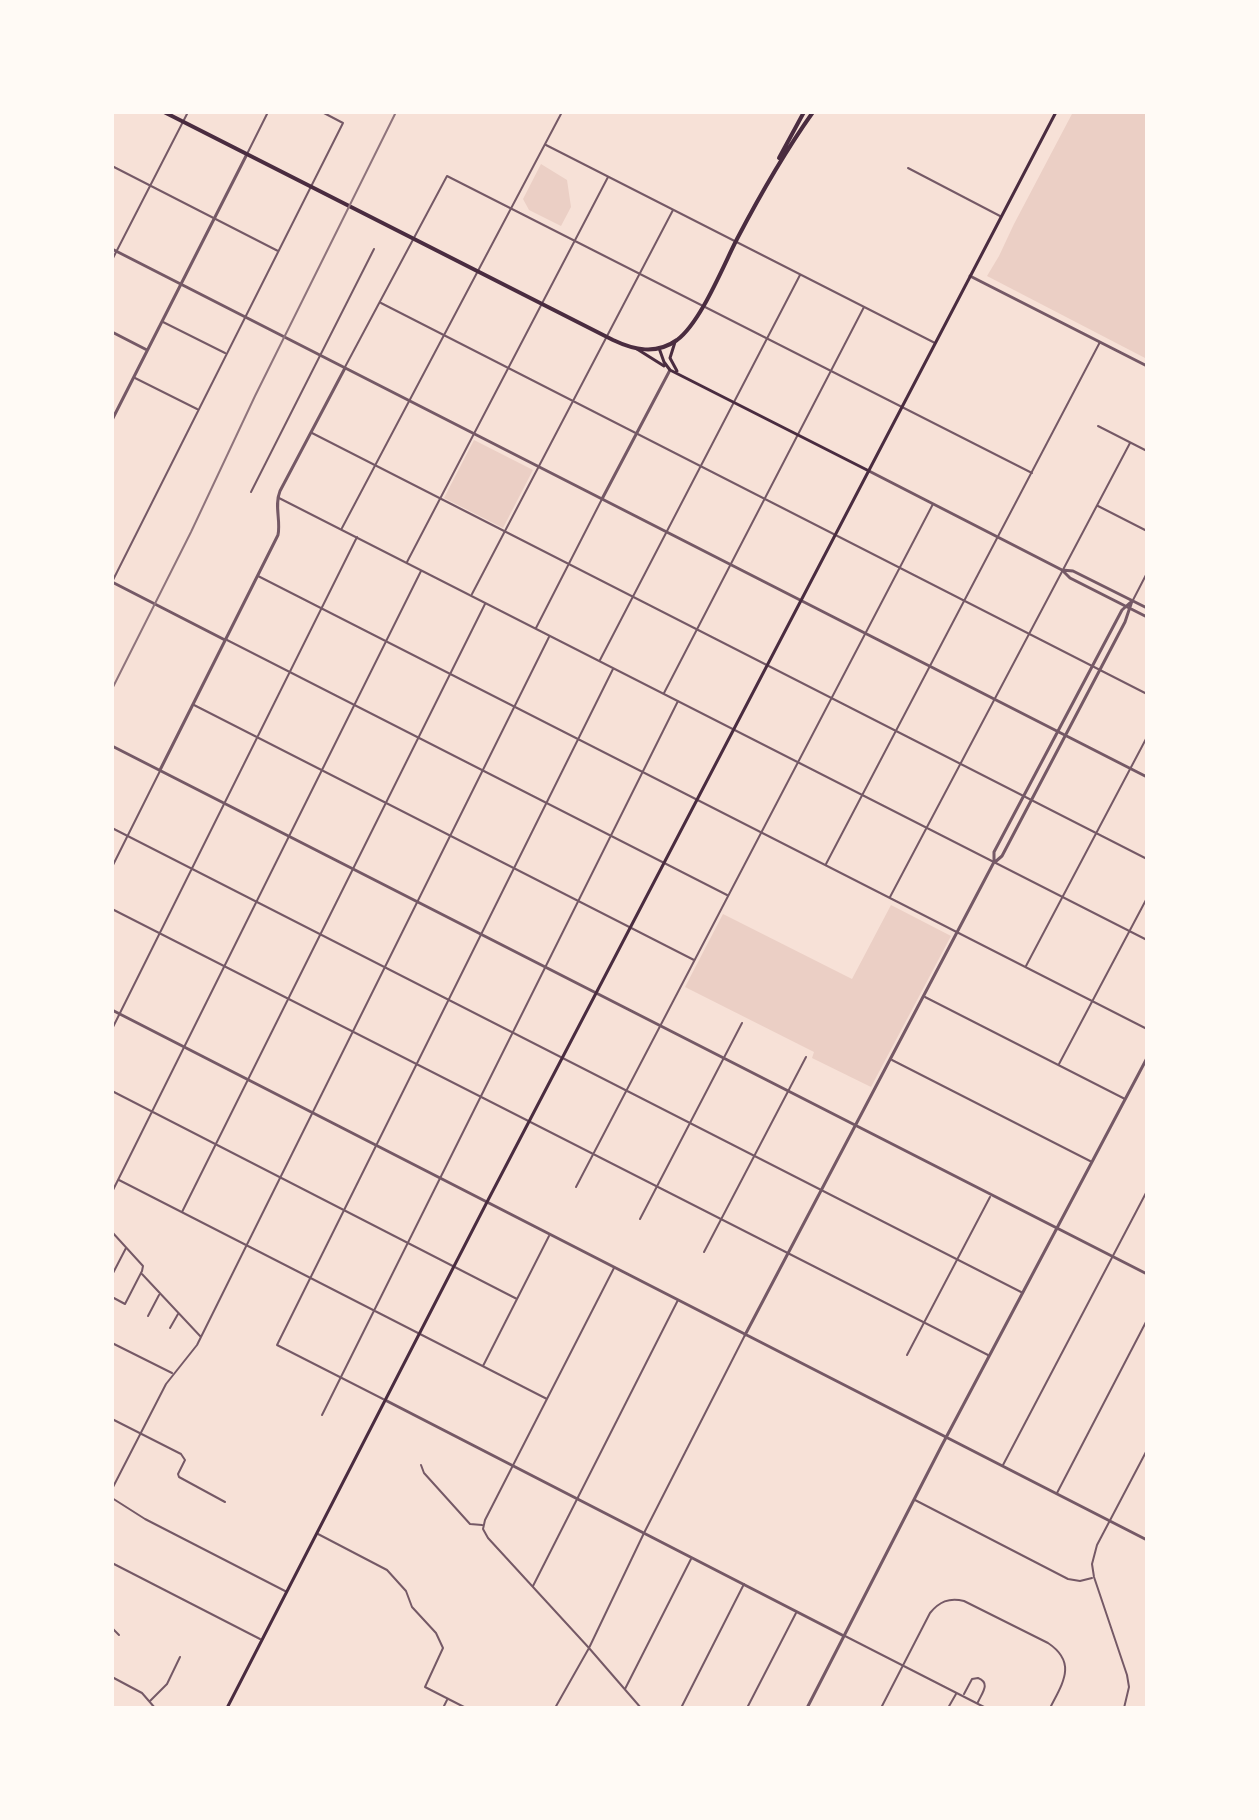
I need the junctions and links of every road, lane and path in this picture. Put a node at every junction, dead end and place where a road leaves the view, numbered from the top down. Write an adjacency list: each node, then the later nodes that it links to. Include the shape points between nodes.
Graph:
1 (164, 112): 9 (main road)
2 (188, 112): 9 (street)
3 (268, 112): 11 (street)
4 (322, 112): 25 (street, via 343,123)
5 (562, 112): 10 (street)
6 (804, 112): 13 (main road)
7 (813, 112): 13 (main road)
8 (1056, 112): 19 (main road)
9 (183, 121): 11 (main road); 16 (street)
10 (545, 145): 15 (street); 17 (street)
11 (247, 154): 20 (street); 27 (main road)
12 (112, 166): 16 (street)
13 (775, 167): 22 (main road)
14 (908, 168): 19 (street)
15 (608, 177): 18 (street); 21 (street)
16 (150, 185): 20 (street); 24 (street)
17 (511, 208): 21 (street); 27 (street); 32 (street, via 447,176)
18 (673, 210): 22 (street); 28 (street)
19 (1001, 217): 30 (main road)
20 (214, 219): 25 (street); 31 (street)
21 (575, 241): 28 (street); 33 (street)
22 (736, 241): 29 (street); 34 (main road)
23 (374, 249): 49 (street)
24 (114, 250): 26 (street); 31 (street)
25 (278, 251): 36 (street)
26 (112, 260)
27 (478, 272): 33 (main road); 39 (street)
28 (640, 274): 34 (street); 40 (street)
29 (801, 274): 35 (street); 41 (street)
30 (970, 276): 43 (street); 44 (main road)
31 (180, 284): 36 (street); 37 (street)
32 (380, 303): 39 (street); 52 (street)
33 (542, 305): 40 (main road); 53 (street)
34 (703, 306): 41 (street); 42 (main road)
35 (864, 307): 44 (street); 55 (street)
36 (245, 317): 48 (street); 49 (street)
37 (162, 321): 47 (street); 48 (street)
38 (112, 332): 47 (street)
39 (444, 336): 53 (street); 59 (street)
40 (606, 337): 46 (main road); 60 (street)
41 (767, 338): 55 (street); 61 (street)
42 (675, 341): 45 (main road); 56 (main road, via 670,358)
43 (1100, 342): 51 (street); 77 (street)
44 (935, 343): 62 (main road)
45 (659, 348): 46 (main road); 54 (main road)
46 (637, 349): 50 (main road)
47 (147, 350): 57 (street)
48 (227, 353): 63 (street)
49 (319, 355): 52 (street); 78 (street)
50 (659, 364): 54 (main road); 58 (street, via 665,372)
51 (1147, 366)
52 (345, 368): 59 (street); 67 (street)
53 (508, 368): 60 (street); 68 (street)
54 (669, 369): 56 (main road); 58 (street)
55 (831, 371): 62 (street); 70 (street)
56 (679, 374): 61 (main road)
57 (133, 377): 63 (street); 64 (street)
58 (663, 382): 69 (street)
59 (409, 401): 68 (street); 73 (street)
60 (572, 401): 69 (street); 74 (street)
61 (734, 402): 70 (main road); 75 (street)
62 (902, 407): 76 (main road); 77 (street)
63 (198, 410): 100 (street)
64 (114, 413): 65 (street)
65 (112, 420)
66 (1098, 426): 71 (street)
67 (311, 433): 73 (street); 79 (street)
68 (474, 433): 74 (street); 80 (street)
69 (636, 434): 75 (street); 81 (street)
70 (798, 435): 76 (main road); 82 (street)
71 (1130, 443): 72 (street); 84 (street)
72 (1147, 451)
73 (375, 466): 80 (street); 85 (street)
74 (538, 466): 81 (street); 86 (street)
75 (701, 467): 82 (street); 88 (street)
76 (869, 471): 83 (street); 89 (main road)
77 (1032, 473): 91 (street)
78 (251, 492)
79 (278, 497): 85 (street); 99 (street, via 279,531)
80 (440, 499): 86 (street); 92 (street)
81 (602, 499): 88 (street); 93 (street)
82 (764, 499): 89 (street); 94 (street)
83 (934, 504): 91 (street); 95 (street)
84 (1097, 506): 87 (street); 97 (street)
85 (342, 529): 90 (street)
86 (504, 531): 93 (street); 101 (street)
87 (1147, 531)
88 (667, 532): 94 (street); 102 (street)
89 (835, 536): 95 (street); 103 (main road)
90 (357, 537): 92 (street); 108 (street)
91 (998, 537): 97 (street); 104 (street)
92 (406, 563): 96 (street)
93 (569, 564): 102 (street); 112 (street)
94 (731, 565): 103 (street); 113 (street)
95 (900, 568): 104 (street); 114 (street)
96 (421, 570): 101 (street); 118 (street)
97 (1062, 570): 105 (street); 107 (street); 115 (street)
98 (1147, 573): 105 (street)
99 (257, 575): 108 (street); 117 (street)
100 (112, 581): 117 (street)
101 (471, 595): 106 (street)
102 (633, 597): 113 (street); 119 (street)
103 (801, 600): 114 (street); 120 (main road)
104 (965, 601): 115 (street); 121 (street)
105 (1132, 601): 107 (street); 109 (street); 110 (street)
106 (486, 603): 112 (street); 126 (street)
107 (1125, 606): 110 (street); 122 (street)
108 (322, 608): 118 (street); 125 (street)
109 (1147, 608)
110 (1130, 609): 111 (street); 124 (street)
111 (1147, 617)
112 (536, 629): 116 (street)
113 (697, 630): 120 (street); 127 (street)
114 (866, 634): 121 (street); 129 (street)
115 (1029, 634): 122 (street); 130 (street)
116 (549, 636): 119 (street); 134 (street)
117 (225, 640): 125 (street); 132 (street)
118 (386, 641): 126 (street); 133 (street)
119 (599, 661): 123 (street)
120 (767, 665): 129 (street); 135 (main road)
121 (931, 666): 130 (street); 137 (street)
122 (1092, 666): 124 (street); 136 (street)
123 (613, 668): 127 (street); 142 (street)
124 (1100, 670): 128 (street); 138 (street)
125 (289, 672): 133 (street); 139 (street)
126 (450, 673): 134 (street); 141 (street)
127 (664, 694): 131 (street)
128 (1147, 694)
129 (832, 699): 137 (street); 144 (street)
130 (995, 699): 136 (street); 145 (street)
131 (678, 701): 135 (street); 150 (street)
132 (193, 704): 139 (street); 148 (street)
133 (354, 705): 141 (street); 147 (street)
134 (514, 706): 142 (street); 149 (street)
135 (733, 729): 144 (street); 154 (main road)
136 (1058, 731): 138 (street); 153 (street)
137 (896, 732): 145 (street); 152 (street)
138 (1065, 735): 146 (street); 155 (street)
139 (257, 736): 147 (street); 156 (street)
140 (1147, 737): 146 (street)
141 (418, 738): 149 (street); 157 (street)
142 (579, 739): 150 (street); 158 (street)
143 (112, 746): 148 (street)
144 (798, 762): 152 (street); 161 (street)
145 (960, 764): 153 (street); 160 (street)
146 (1131, 768): 151 (street); 162 (street)
147 (322, 769): 157 (street); 163 (street)
148 (160, 770): 156 (street); 165 (street)
149 (482, 771): 158 (street); 164 (street)
150 (643, 772): 154 (street); 166 (street)
151 (1147, 777)
152 (862, 795): 160 (street); 170 (street)
153 (1024, 796): 155 (street); 168 (street, via 994,852)
154 (697, 799): 161 (street); 169 (main road)
155 (1031, 800): 162 (street); 168 (street)
156 (225, 803): 163 (street); 172 (street)
157 (386, 803): 164 (street); 173 (street)
158 (547, 803): 166 (street); 174 (street)
159 (112, 828): 165 (street)
160 (927, 828): 168 (street); 177 (street)
161 (761, 832): 170 (street); 175 (street)
162 (1097, 834): 167 (street); 176 (street)
163 (289, 835): 173 (street); 180 (street)
164 (450, 835): 174 (street); 181 (street)
165 (127, 836): 171 (street); 172 (street)
166 (611, 836): 169 (street); 179 (street)
167 (1147, 859)
168 (994, 862): 176 (street); 185 (street)
169 (663, 863): 175 (street); 183 (main road)
170 (825, 865): 177 (street)
171 (112, 867)
172 (192, 868): 180 (street); 186 (street)
173 (353, 868): 181 (street); 187 (street)
174 (515, 868): 179 (street); 188 (street)
175 (728, 896): 190 (street)
176 (1063, 897): 184 (street); 194 (street)
177 (889, 898): 185 (street)
178 (1147, 898): 184 (street)
179 (579, 900): 183 (street); 192 (street)
180 (256, 901): 187 (street); 191 (street)
181 (417, 901): 188 (street); 193 (street)
182 (112, 909): 186 (street)
183 (630, 927): 190 (street); 195 (main road)
184 (1130, 931): 189 (street); 199 (street)
185 (957, 932): 194 (street); 196 (street)
186 (160, 933): 191 (street); 201 (street)
187 (320, 934): 193 (street); 197 (street)
188 (482, 934): 192 (street); 198 (street)
189 (1147, 940)
190 (694, 960): 203 (street)
191 (224, 966): 197 (street); 208 (street)
192 (546, 966): 195 (street); 207 (street)
193 (384, 967): 198 (street); 206 (street)
194 (1026, 967): 199 (street)
195 (596, 992): 203 (street); 209 (main road)
196 (924, 996): 213 (street); 215 (street)
197 (289, 998): 206 (street); 216 (street)
198 (449, 1000): 207 (street); 214 (street)
199 (1093, 1001): 205 (street); 215 (street)
200 (112, 1010): 201 (street)
201 (120, 1014): 204 (street); 208 (street)
202 (742, 1023): 210 (street)
203 (660, 1025): 210 (street); 217 (street)
204 (112, 1029)
205 (1147, 1029)
206 (352, 1031): 214 (street); 223 (street)
207 (513, 1032): 209 (street); 220 (street)
208 (183, 1047): 216 (street); 222 (street)
209 (562, 1057): 217 (street); 224 (main road)
210 (725, 1057): 218 (street); 225 (street)
211 (806, 1057): 218 (street)
212 (1147, 1058): 221 (street)
213 (891, 1059): 226 (street); 231 (street)
214 (417, 1064): 220 (street); 228 (street)
215 (1059, 1065): 221 (street)
216 (248, 1080): 223 (street); 227 (street)
217 (626, 1090): 225 (street); 229 (street)
218 (789, 1090): 226 (street); 230 (street)
219 (112, 1091): 222 (street)
220 (481, 1097): 224 (street); 233 (street)
221 (1125, 1099): 231 (street)
222 (151, 1112): 227 (street); 234 (street)
223 (312, 1113): 228 (street); 232 (street)
224 (529, 1121): 229 (street); 241 (main road)
225 (690, 1123): 230 (street); 236 (street)
226 (856, 1125): 237 (street); 240 (street)
227 (216, 1144): 232 (street); 243 (street)
228 (376, 1145): 233 (street); 242 (street)
229 (593, 1154): 235 (street); 236 (street)
230 (755, 1155): 237 (street); 245 (street)
231 (1092, 1162): 246 (street)
232 (280, 1177): 242 (street); 250 (street)
233 (440, 1178): 241 (street); 249 (street)
234 (118, 1179): 239 (street); 243 (street)
235 (576, 1187)
236 (657, 1187): 244 (street); 245 (street)
237 (822, 1190): 253 (street); 255 (street)
238 (1147, 1191): 254 (street)
239 (112, 1192)
240 (991, 1194): 246 (street); 255 (street)
241 (487, 1202): 248 (street); 256 (main road)
242 (344, 1210): 249 (street); 261 (street)
243 (182, 1212): 250 (street)
244 (640, 1219)
245 (721, 1219): 252 (street); 253 (street)
246 (1058, 1227): 254 (street); 262 (street)
247 (112, 1232): 251 (street)
248 (550, 1235): 257 (street); 265 (street)
249 (408, 1243): 256 (street); 267 (street)
250 (246, 1245): 261 (street); 275 (street)
251 (126, 1247): 258 (street, via 143,1266); 260 (street)
252 (704, 1252)
253 (789, 1254): 271 (street); 274 (street)
254 (1112, 1256): 259 (street); 291 (street)
255 (957, 1259): 262 (street); 271 (street)
256 (454, 1266): 265 (street); 273 (main road)
257 (614, 1267): 266 (street); 282 (street)
258 (141, 1273): 263 (street); 264 (street, via 125,1304)
259 (1147, 1274)
260 (112, 1275)
261 (311, 1278): 267 (street); 281 (street, via 277,1345)
262 (1023, 1293): 278 (street)
263 (160, 1294): 268 (street); 269 (street)
264 (112, 1297)
265 (517, 1299): 279 (street)
266 (678, 1300): 274 (street); 295 (street)
267 (374, 1311): 273 (street); 281 (street)
268 (178, 1313): 272 (street); 275 (street)
269 (148, 1316)
270 (1147, 1320): 293 (street)
271 (924, 1323): 277 (street); 278 (street)
272 (170, 1328)
273 (419, 1334): 279 (street); 283 (main road)
274 (745, 1335): 287 (street); 301 (street)
275 (201, 1337): 280 (street)
276 (112, 1343): 280 (street)
277 (907, 1355)
278 (990, 1356): 287 (street)
279 (483, 1367): 282 (street)
280 (173, 1374): 286 (street)
281 (341, 1378): 283 (street); 284 (street)
282 (547, 1399): 290 (street)
283 (385, 1400): 290 (street); 300 (main road)
284 (322, 1415)
285 (112, 1419): 286 (street)
286 (141, 1433): 292 (street); 297 (street, via 183,1456 178,1476 182,1480)
287 (947, 1438): 291 (street); 296 (street)
288 (1147, 1450): 298 (street)
289 (421, 1465): 299 (street, via 470,1524)
290 (513, 1466): 295 (street); 299 (street)
291 (1002, 1466): 293 (street)
292 (112, 1489)
293 (1056, 1494): 298 (street)
294 (112, 1498): 308 (street)
295 (577, 1499): 301 (street); 307 (street)
296 (914, 1500): 305 (street, via 1068,1579); 312 (street)
297 (225, 1502)
298 (1110, 1521): 302 (street); 305 (street, via 1093,1557)
299 (483, 1527): 307 (street)
300 (317, 1533): 308 (main road); 321 (street, via 387,1570 406,1591 443,1648 425,1687)
301 (644, 1533): 303 (street); 314 (street)
302 (1147, 1540)
303 (691, 1557): 306 (street); 318 (street)
304 (112, 1563): 313 (street)
305 (1094, 1577): 337 (street, via 1127,1675)
306 (744, 1584): 309 (street); 330 (street)
307 (532, 1587): 314 (street)
308 (287, 1592): 313 (main road)
309 (797, 1611): 312 (street); 331 (street)
310 (112, 1628): 311 (street)
311 (119, 1635)
312 (844, 1636): 316 (street); 332 (street)
313 (262, 1640): 325 (main road)
314 (589, 1648): 318 (street); 328 (street)
315 (180, 1657): 322 (street, via 164,1688)
316 (903, 1666): 319 (street); 333 (street); 336 (street, via 935,1607 959,1600 1058,1651 1065,1673)
317 (112, 1677): 322 (street)
318 (624, 1690): 329 (street)
319 (956, 1693): 320 (street); 334 (street)
320 (963, 1696): 323 (street); 323 (street, via 972,1679 983,1680)
321 (447, 1699): 326 (street); 327 (street)
322 (150, 1701): 324 (street)
323 (977, 1704): 335 (street)
324 (155, 1708)
325 (227, 1708)
326 (443, 1708)
327 (466, 1708)
328 (555, 1708)
329 (641, 1708)
330 (681, 1708)
331 (747, 1708)
332 (807, 1708)
333 (881, 1708)
334 (948, 1708)
335 (986, 1708)
336 (1050, 1708)
337 (1124, 1708)

